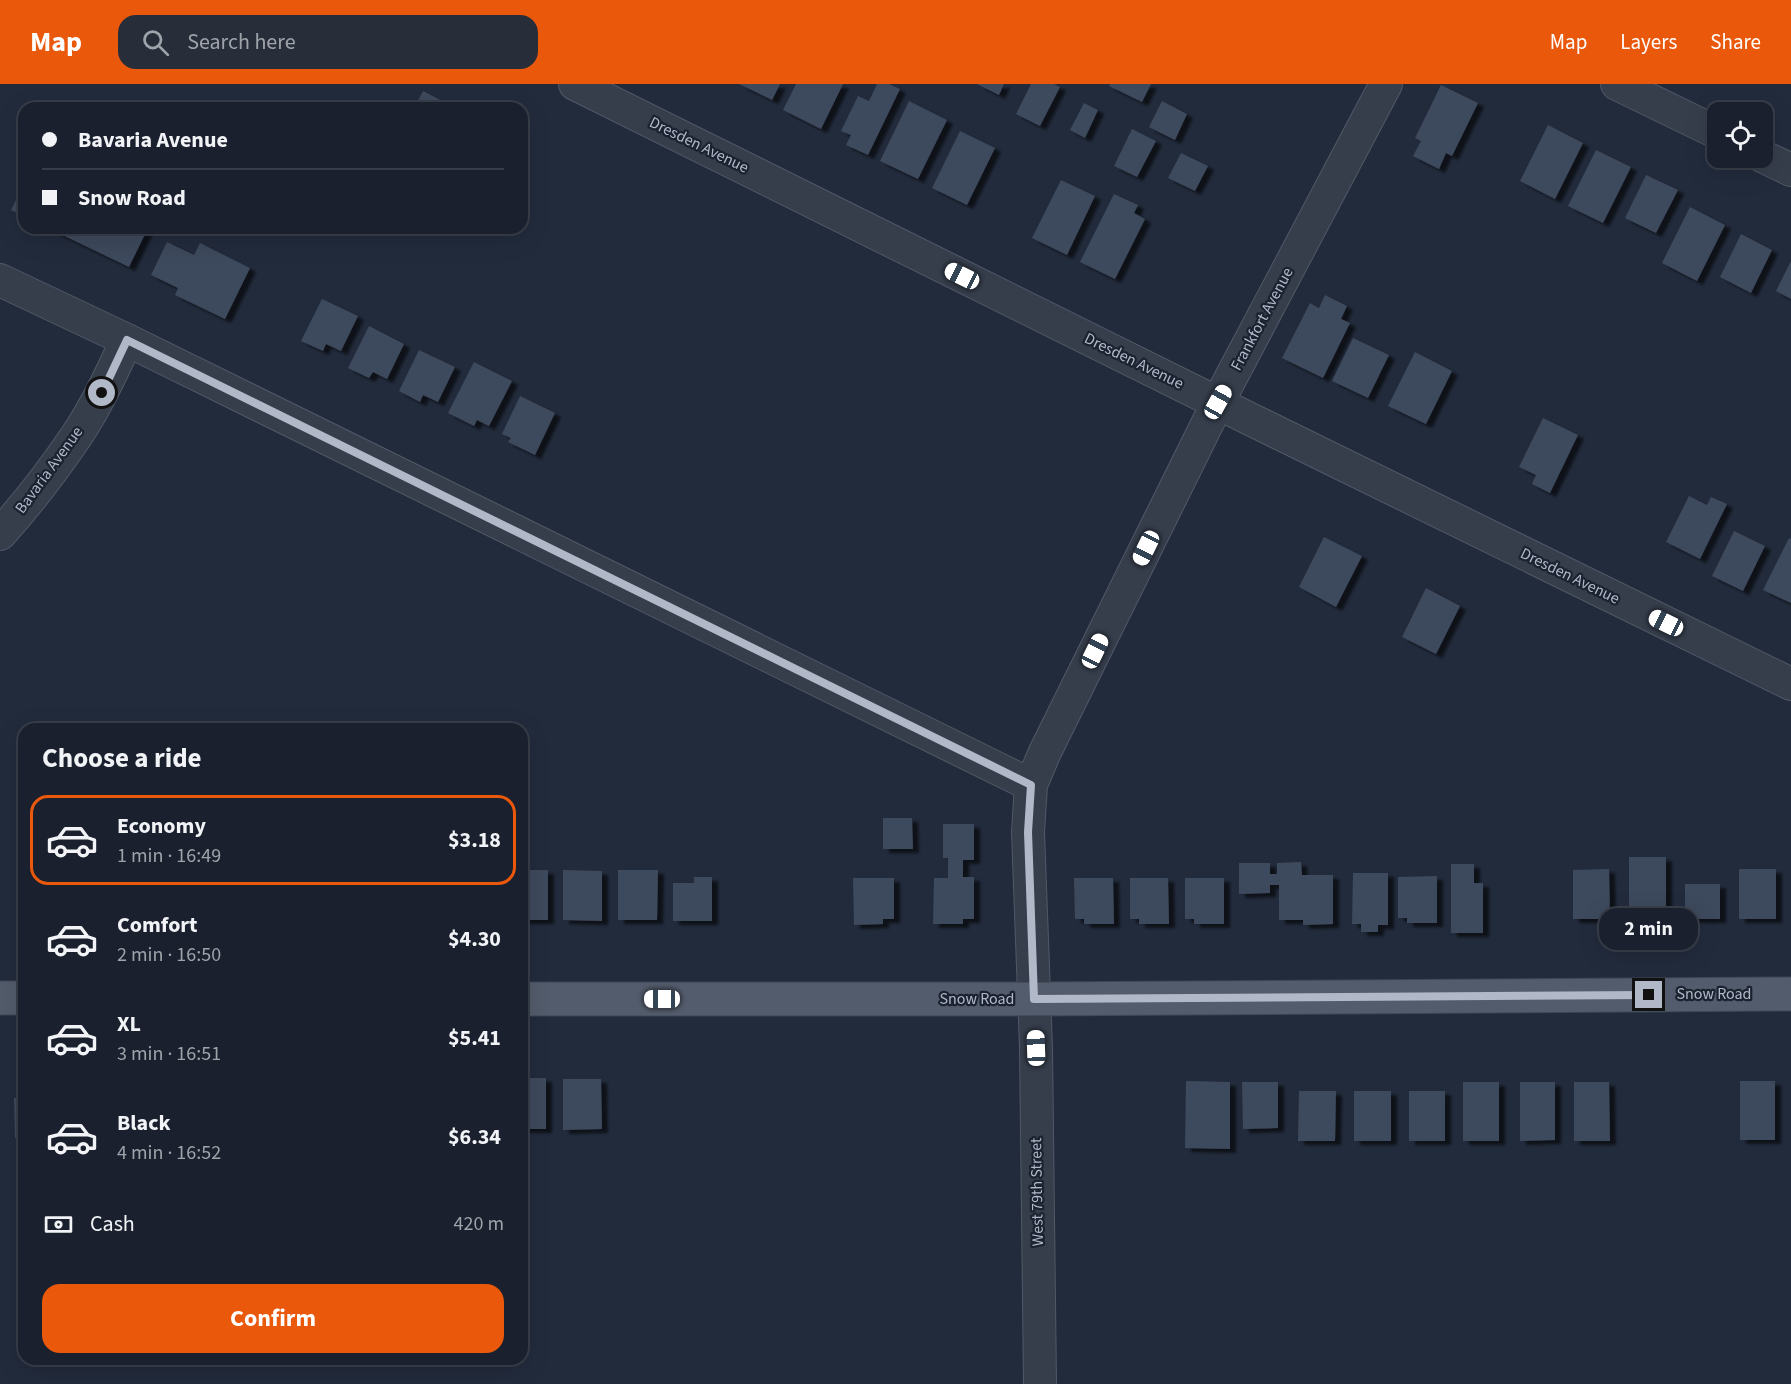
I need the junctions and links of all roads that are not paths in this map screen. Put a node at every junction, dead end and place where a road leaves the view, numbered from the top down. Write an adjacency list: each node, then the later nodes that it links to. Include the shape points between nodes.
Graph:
1 (575, 84): 9 (street, Dresden Avenue)
2 (1386, 84): 9 (street, Frankfort Avenue)
3 (1617, 84): 4 (street)
4 (1707, 129)
5 (1773, 161): 6 (street)
6 (1791, 170)
7 (0, 280): 8 (street)
8 (127, 340): 10 (street, Bavaria Avenue, via 77,434); 12 (street)
9 (1218, 402): 11 (street, Dresden Avenue); 12 (street, Frankfort Avenue)
10 (0, 534)
11 (1791, 684)
12 (1031, 785): 17 (street, Frankfort Avenue, via 1028,832)
13 (1791, 994): 17 (main road, Snow Road)
14 (0, 998): 15 (main road)
15 (18, 998)
16 (528, 999): 17 (main road, Snow Road)
17 (1034, 999): 18 (street, West 79th Street)
18 (1040, 1384)

